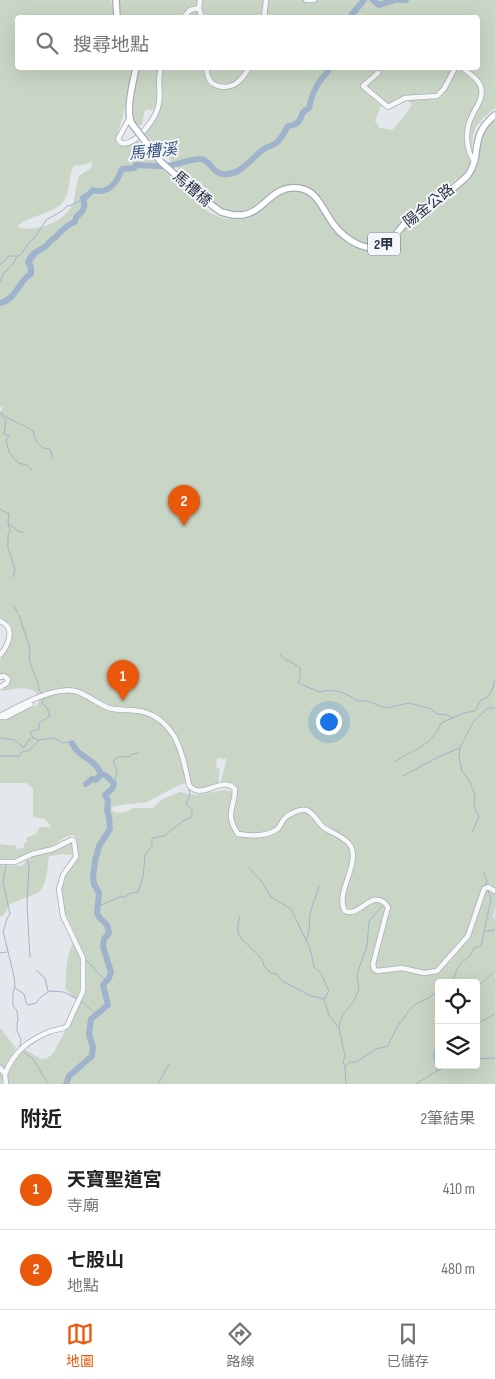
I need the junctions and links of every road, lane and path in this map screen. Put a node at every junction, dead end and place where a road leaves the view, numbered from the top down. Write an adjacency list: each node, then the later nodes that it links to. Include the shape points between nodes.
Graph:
1 (116, 0): 7 (main road)
2 (200, 0): 6 (street)
3 (266, 0): 10 (street)
4 (306, 0): 5 (street)
5 (314, 0)
6 (199, 8): 8 (street); 9 (street)
7 (117, 15)
8 (186, 15)
9 (201, 15)
10 (264, 15)
11 (136, 70): 19 (main road, via 129,109)
12 (161, 70): 19 (street, via 157,111 137,138 120,143 118,139)
13 (207, 70): 14 (street, via 212,84 222,87 239,83)
14 (248, 70)
15 (454, 70): 17 (street, via 437,96 405,98 388,107 363,86)
16 (466, 70): 20 (street, via 478,80 482,89 468,128 467,142)
17 (378, 74)
18 (495, 114): 20 (main road, 陽金公路 / 2甲, via 478,134)
19 (131, 122): 21 (main road, 馬槽橋 / 2甲, bridge, via 161,162 198,195 221,212)
20 (474, 160): 21 (main road, 陽金公路 / 2甲, via 472,170 463,180 406,222 379,247 361,246 344,236 317,197 306,189 289,187 256,210)
21 (242, 215)
22 (0, 622): 23 (street, via 10,631 7,648)
23 (0, 654)
24 (0, 676): 25 (street, via 8,679)
25 (0, 687)
26 (33, 702): 27 (street); 27 (street, via 6,717); 29 (street, via 54,693 76,691 108,708 140,711 165,725 177,741 192,788 199,792 225,785 235,789 230,811 238,834 275,831 284,819 302,810 345,840 353,857 342,892 343,909 352,913 368,902 379,900 388,907 373,964 377,971 402,968 424,973 437,971 468,936 484,889 488,886)
27 (0, 716)
28 (0, 862): 31 (street, via 15,862 74,841 76,857 63,875 59,894 63,916 83,958 82,991 67,1026 32,1039 17,1053)
29 (495, 891)
30 (0, 1068): 31 (street)
31 (5, 1074): 32 (street)
32 (6, 1084)

